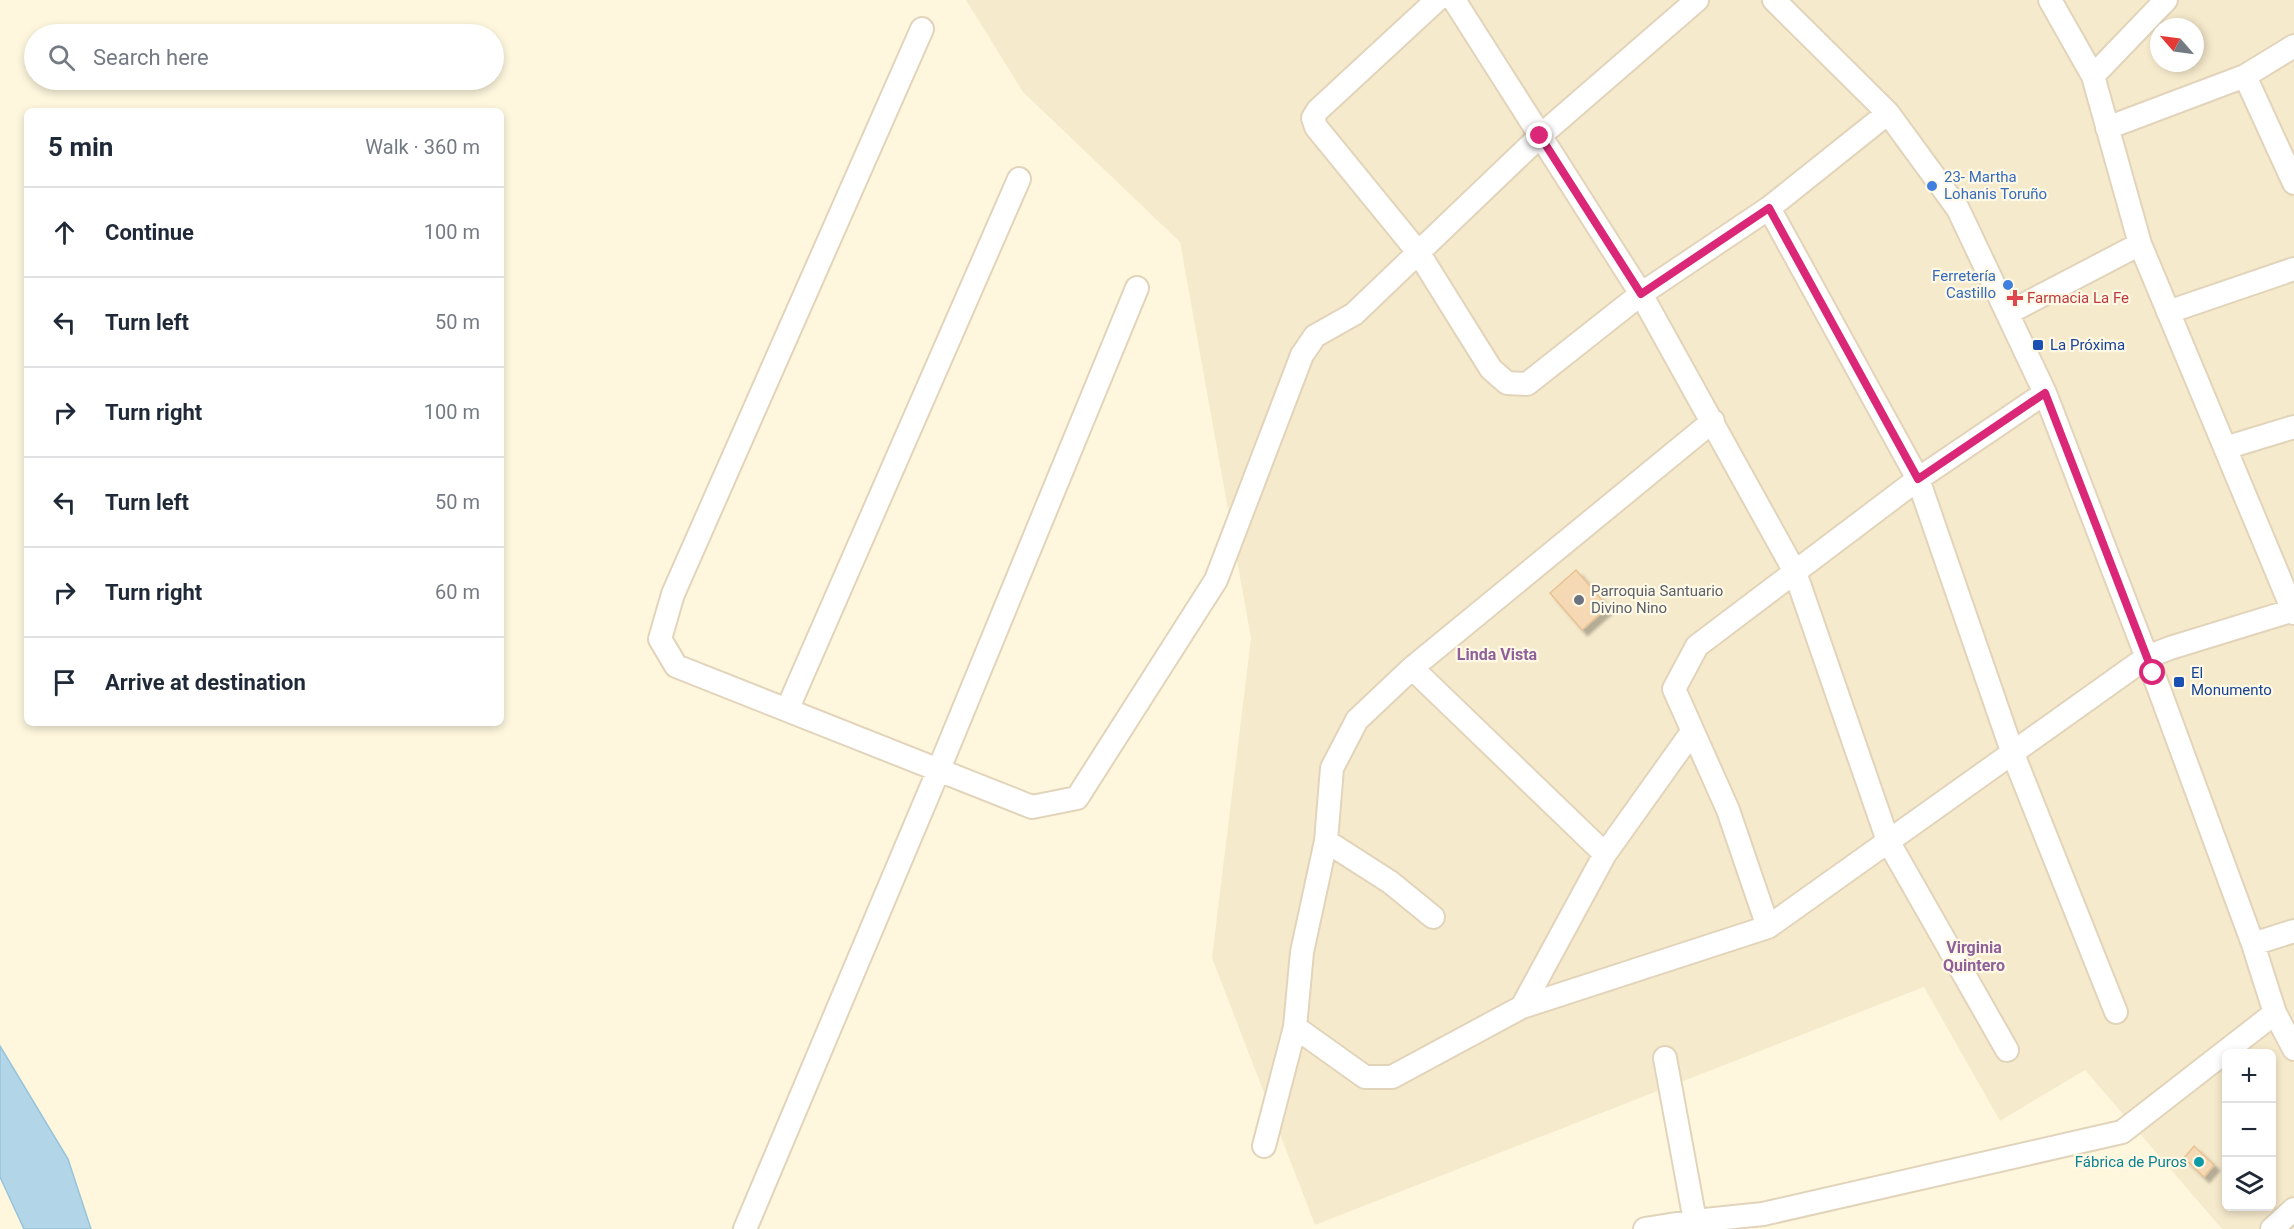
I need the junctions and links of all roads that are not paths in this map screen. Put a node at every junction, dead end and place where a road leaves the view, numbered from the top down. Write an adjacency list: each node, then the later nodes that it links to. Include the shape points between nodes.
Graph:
1 (1437, 0): 18 (street, via 1313,118 1316,127)
2 (1454, 0): 13 (street)
3 (1697, 0): 13 (street)
4 (1774, 0): 11 (street)
5 (2050, 0): 9 (street)
6 (2166, 0): 9 (street)
7 (922, 29): 33 (street, via 673,594 660,639 675,666)
8 (2294, 46): 10 (street)
9 (2093, 76): 12 (street)
10 (2245, 76): 12 (street); 15 (street)
11 (1888, 113): 16 (street); 23 (street, via 1958,209)
12 (2107, 128): 17 (street)
13 (1540, 136): 18 (street); 21 (street)
14 (1019, 178): 33 (street)
15 (2294, 183)
16 (1769, 208): 21 (street); 28 (street)
17 (2140, 244): 22 (street); 23 (street)
18 (1418, 252): 21 (street, via 1491,369 1507,383 1527,384); 36 (street, via 1354,314 1315,336 1302,355 1216,580 1077,798 1032,807)
19 (2294, 269): 22 (street)
20 (1137, 288): 36 (street)
21 (1641, 294): 25 (street)
22 (2168, 312): 27 (street)
23 (2008, 313): 24 (street)
24 (2045, 393): 28 (street); 31 (street)
25 (1713, 421): 29 (street); 32 (street)
26 (2294, 427): 27 (street)
27 (2225, 448): 30 (street)
28 (1918, 479): 29 (street); 35 (street)
29 (1796, 572): 34 (street, via 1697,646 1674,689); 38 (street)
30 (2294, 611): 31 (street)
31 (2147, 657): 35 (street); 43 (street)
32 (1412, 668): 37 (street, via 1357,720 1332,768); 39 (street)
33 (787, 710): 36 (street)
34 (1692, 732): 39 (street); 41 (street, via 1728,810)
35 (2013, 754): 38 (street); 45 (street)
36 (939, 769): 55 (street)
37 (1326, 841): 40 (street, via 1390,882); 47 (street, via 1302,952)
38 (1888, 841): 41 (street); 49 (street)
39 (1605, 854): 44 (street)
40 (1433, 917)
41 (1768, 927): 44 (street)
42 (2294, 932): 43 (street)
43 (2253, 944): 46 (street)
44 (1522, 1007): 47 (street, via 1392,1077 1365,1077)
45 (2116, 1012)
46 (2275, 1013): 48 (street); 54 (street, via 2122,1132)
47 (1295, 1027): 51 (street)
48 (2294, 1049)
49 (2007, 1050)
50 (1665, 1058): 53 (street)
51 (1264, 1146)
52 (2294, 1209): 57 (street)
53 (1695, 1221): 54 (street); 56 (street)
54 (1763, 1221)
55 (744, 1229)
56 (1645, 1229)
57 (2272, 1229)

